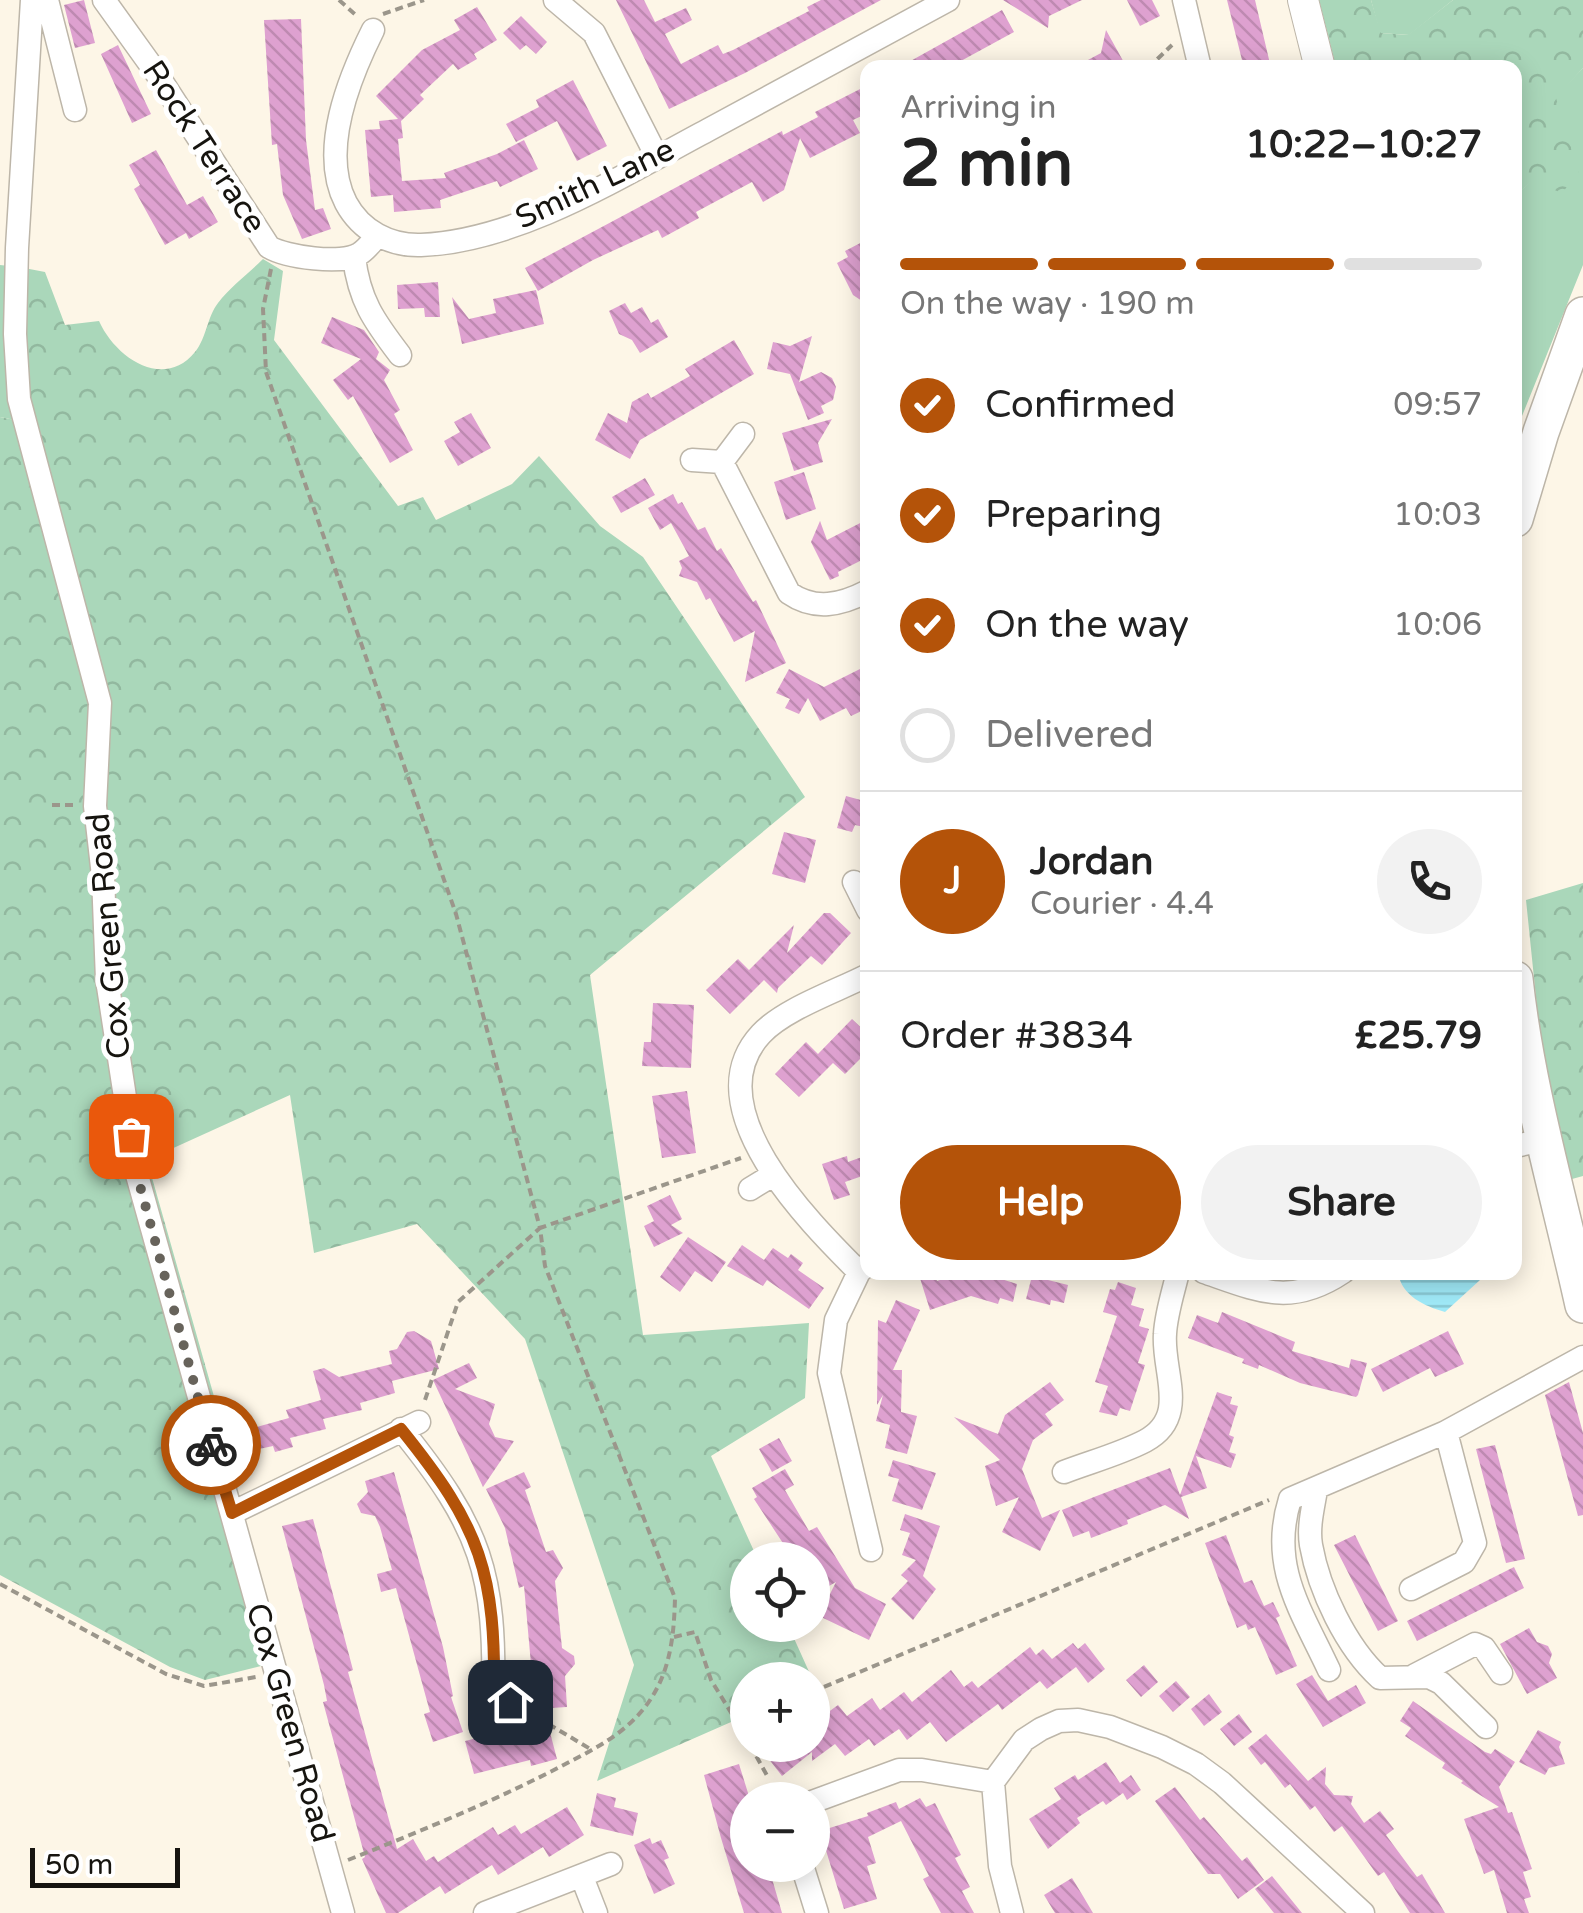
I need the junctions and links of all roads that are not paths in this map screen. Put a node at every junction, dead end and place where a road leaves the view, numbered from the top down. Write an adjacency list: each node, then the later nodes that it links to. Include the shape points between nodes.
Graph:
1 (32, 0): 39 (street, Cox Green Road, via 14,334 19,399 100,703 95,806 107,980 137,1175)
2 (46, 0): 11 (street)
3 (104, 0): 14 (street, Rock Terrace, via 269,247 293,256)
4 (555, 0): 12 (street, via 594,34)
5 (948, 0): 12 (street, Smith Lane)
6 (1184, 0): 9 (street)
7 (1303, 0): 10 (main road)
8 (376, 31): 13 (street, via 354,76 334,158 351,213)
9 (1198, 60)
10 (1318, 60)
11 (76, 110)
12 (657, 157): 13 (street, Smith Lane, via 556,210 483,234 424,245)
13 (377, 236): 14 (street)
14 (354, 256): 16 (street, via 357,288)
15 (1583, 315): 18 (highway)
16 (400, 354)
17 (743, 434): 20 (street)
18 (1528, 439): 21 (highway)
19 (692, 460): 20 (street)
20 (722, 462): 22 (street, via 789,593 822,605)
21 (1522, 476)
22 (860, 595)
23 (860, 979): 26 (street, via 771,1024 752,1046 740,1074 742,1098)
24 (1522, 1050): 25 (highway)
25 (1529, 1143): 28 (highway)
26 (773, 1175): 27 (street); 29 (street, via 791,1201)
27 (750, 1189)
28 (1578, 1258): 34 (highway)
29 (860, 1265)
30 (860, 1274): 40 (street, via 836,1320 828,1373)
31 (1176, 1280): 37 (street, via 1164,1332 1169,1416 1146,1441)
32 (1227, 1280): 33 (street, via 1285,1294)
33 (1328, 1280)
34 (1583, 1304)
35 (1583, 1357): 36 (street)
36 (1446, 1432): 38 (street); 41 (street, via 1475,1542 1464,1562 1435,1568)
37 (1074, 1461)
38 (1316, 1490): 42 (street, via 1290,1499 1282,1526 1284,1567); 44 (street, via 1310,1542 1340,1623 1380,1678)
39 (232, 1513): 45 (street, via 410,1426 470,1528 483,1564); 52 (street, Cox Green Road)
40 (871, 1550)
41 (1411, 1589)
42 (1329, 1670)
43 (1501, 1673): 44 (street, via 1474,1644)
44 (1415, 1675): 46 (street, via 1441,1683)
45 (494, 1700)
46 (1486, 1726)
47 (993, 1782): 48 (street, via 898,1770); 56 (street, via 1000,1866); 57 (street, via 1024,1740 1058,1721 1110,1727 1162,1746 1222,1783)
48 (830, 1795)
49 (611, 1864): 50 (street)
50 (582, 1877): 53 (street); 54 (street)
51 (807, 1882): 55 (street)
52 (344, 1913)
53 (485, 1913)
54 (596, 1913)
55 (817, 1913)
56 (1012, 1913)
57 (1362, 1913)

